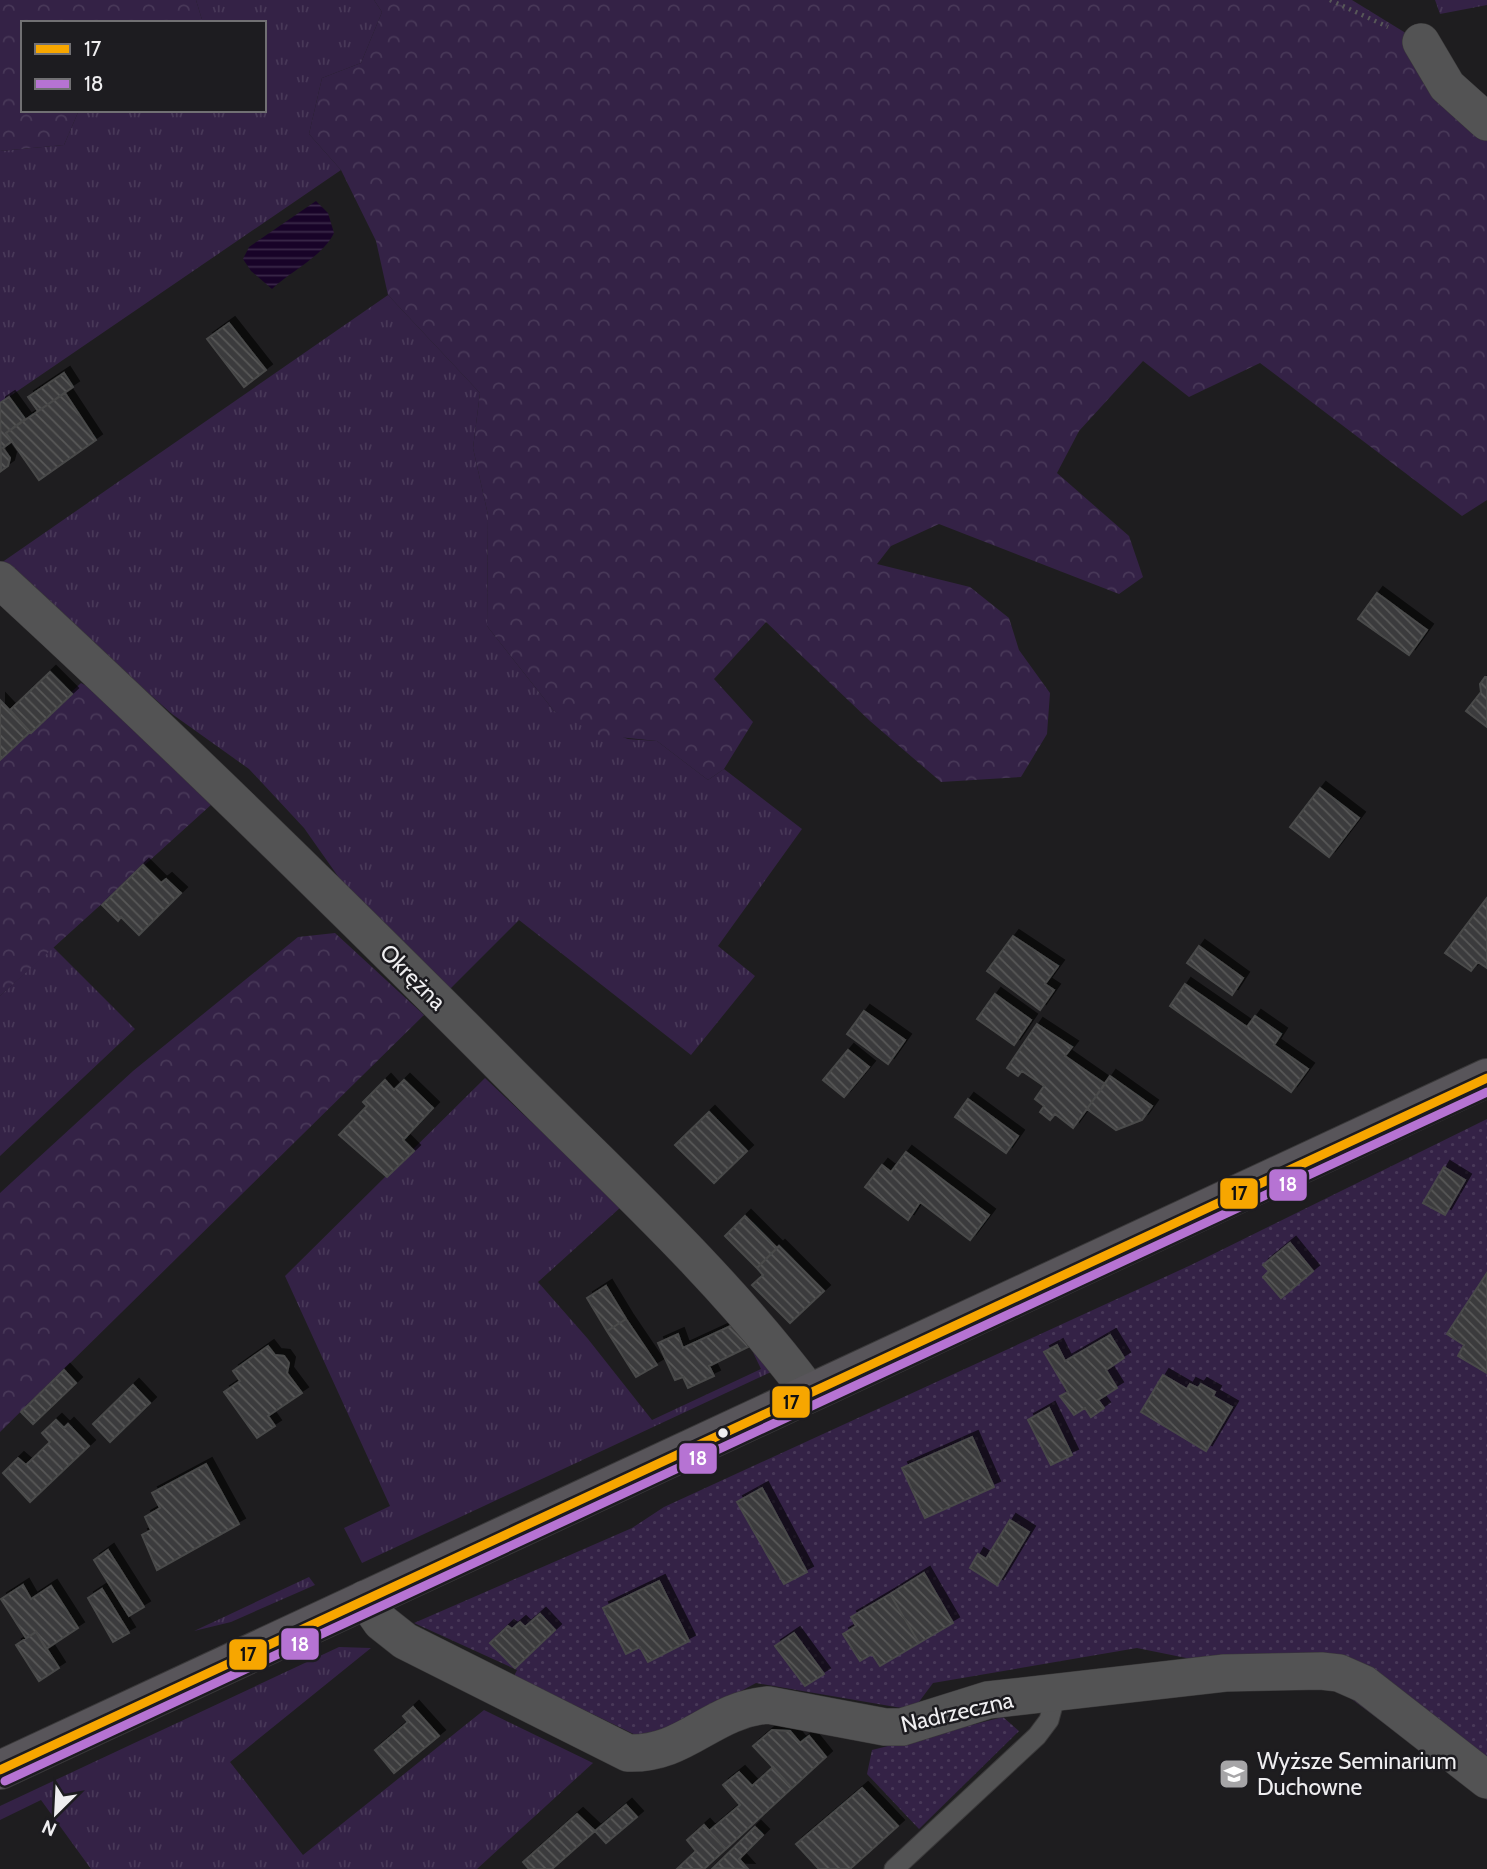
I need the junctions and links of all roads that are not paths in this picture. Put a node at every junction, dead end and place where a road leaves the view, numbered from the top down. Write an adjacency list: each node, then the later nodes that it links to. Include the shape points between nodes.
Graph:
1 (1421, 42): 2 (street, via 1447,86)
2 (1487, 122)
3 (0, 580): 5 (street, Okrężna, via 154,721 595,1158 739,1303)
4 (1487, 1078): 5 (street)
5 (808, 1391): 6 (street)
6 (365, 1599): 7 (street, Nadrzeczna, via 381,1622 405,1642 628,1753 665,1750 749,1707 768,1705 902,1727 988,1700); 8 (street)
7 (1056, 1694): 9 (street, Nadrzeczna, via 1225,1673 1339,1673 1364,1684); 10 (lane, via 1049,1720 1037,1737)
8 (0, 1770)
9 (1487, 1780)
10 (894, 1869)

